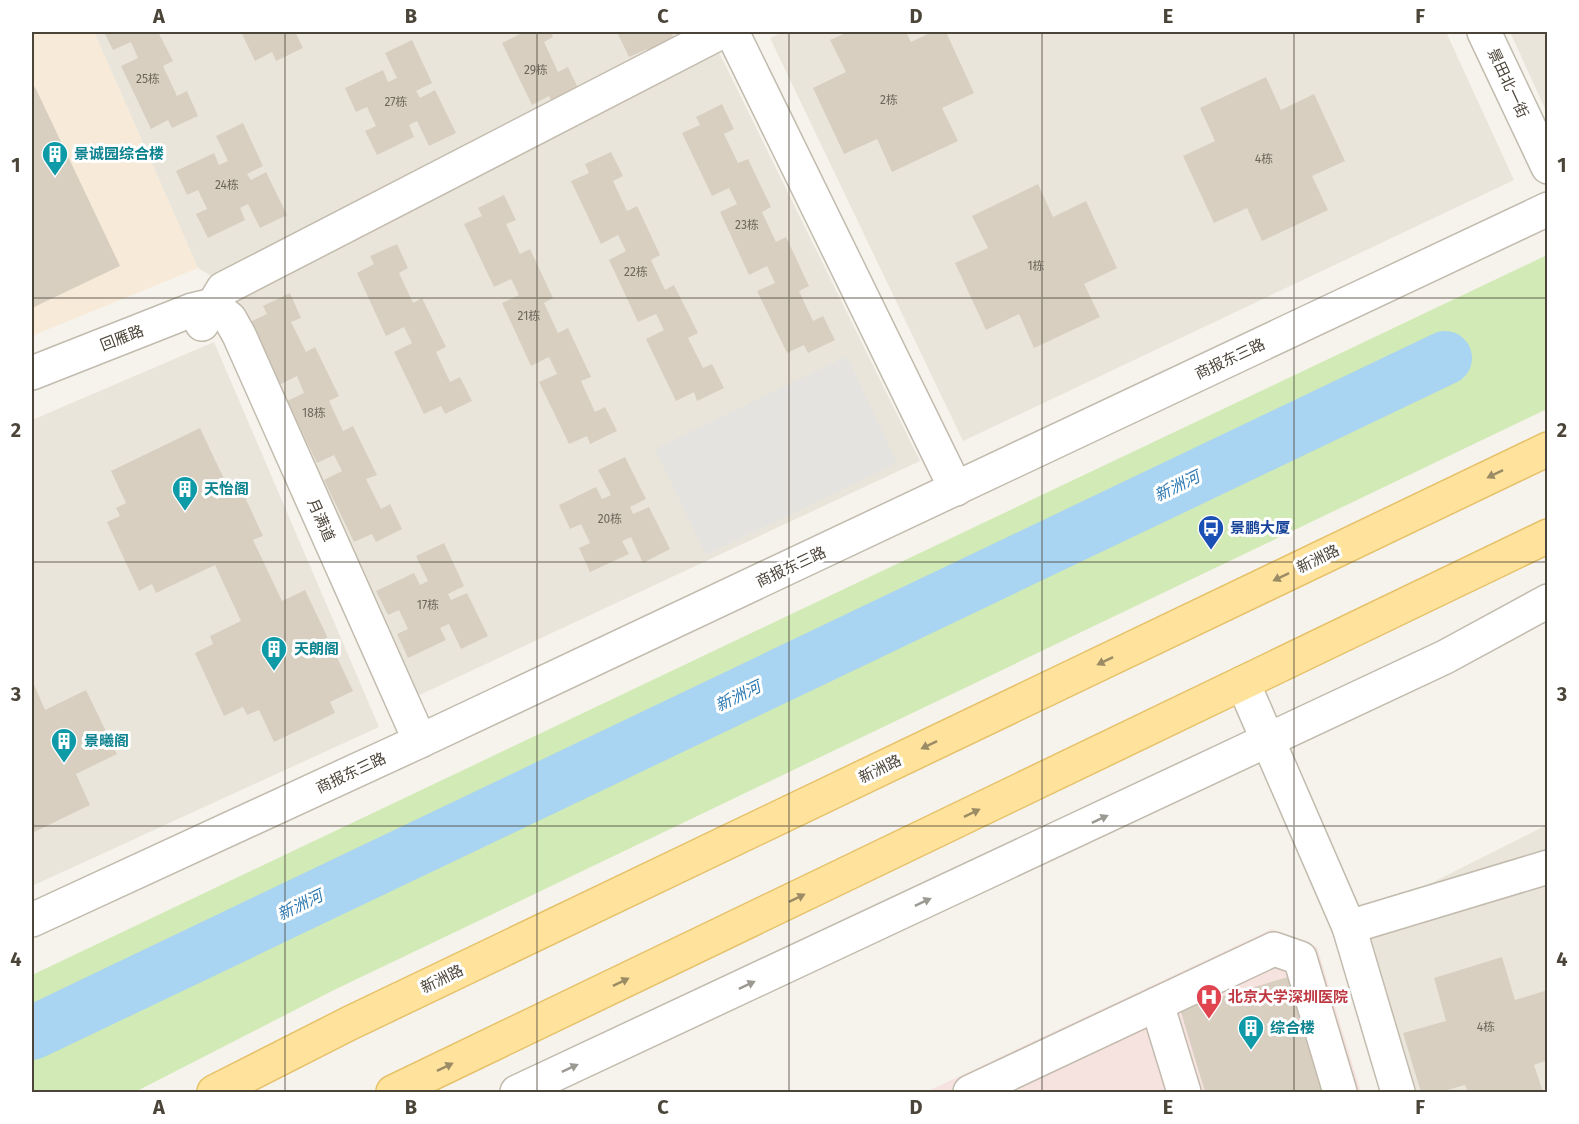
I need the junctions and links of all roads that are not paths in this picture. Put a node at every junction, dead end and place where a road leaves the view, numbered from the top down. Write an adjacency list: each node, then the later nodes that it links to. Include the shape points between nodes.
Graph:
1 (721, 32): 6 (street, via 223,289)
2 (732, 32): 10 (street)
3 (1484, 32): 4 (street, 景田北一街)
4 (1548, 167)
5 (1548, 209): 10 (street, 商报东三路)
6 (207, 315): 7 (street, 回雁路, via 192,310); 8 (street, 回雁路); 15 (street, 月满道, via 230,320 239,335)
7 (32, 373)
8 (32, 392)
9 (1548, 449): 20 (main road, 新洲路, one-way to 20, via 350,1023)
10 (956, 489): 15 (street, 商报东三路)
11 (1548, 536): 13 (main road)
12 (1548, 602): 14 (street, via 1445,657)
13 (1243, 682): 14 (street); 21 (main road, one-way to 13)
14 (1269, 740): 18 (street); 22 (street, one-way to 14)
15 (412, 745): 17 (street, 商报东三路)
16 (1548, 867): 18 (street)
17 (32, 920)
18 (1349, 927): 26 (street)
19 (1157, 1004): 23 (street); 24 (street); 25 (street, via 1274,950 1300,958)
20 (214, 1092)
21 (393, 1092)
22 (517, 1092)
23 (970, 1092)
24 (1184, 1092)
25 (1340, 1092)
26 (1398, 1092)

